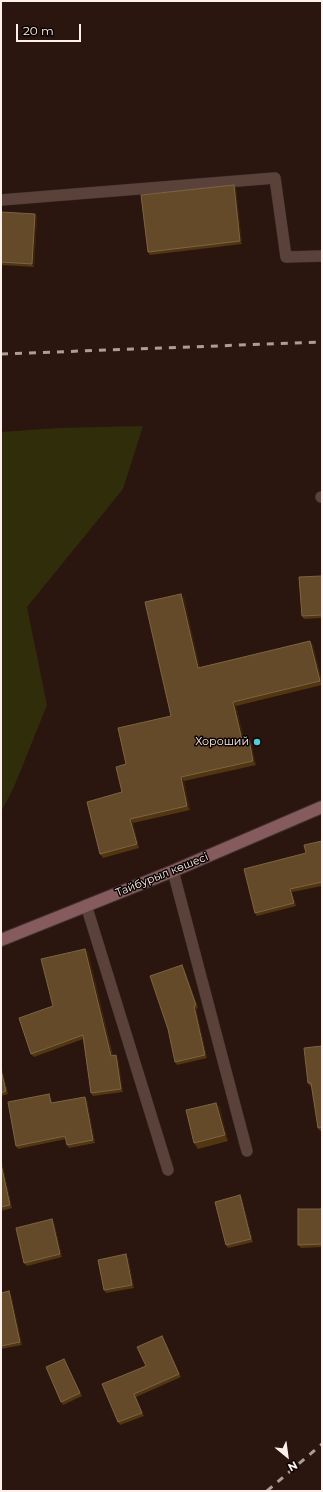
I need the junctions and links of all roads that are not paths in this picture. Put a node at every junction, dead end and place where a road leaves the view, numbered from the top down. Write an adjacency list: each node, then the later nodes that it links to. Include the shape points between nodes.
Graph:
1 (1, 200): 2 (lane, via 275,178 286,257)
2 (322, 256)
3 (322, 807): 4 (main road, Тайбурыл көшесі)
4 (173, 871): 5 (main road, Тайбурыл көшесі); 7 (lane)
5 (86, 905): 6 (main road, Тайбурыл көшесі); 8 (lane)
6 (1, 940)
7 (247, 1151)
8 (168, 1170)

